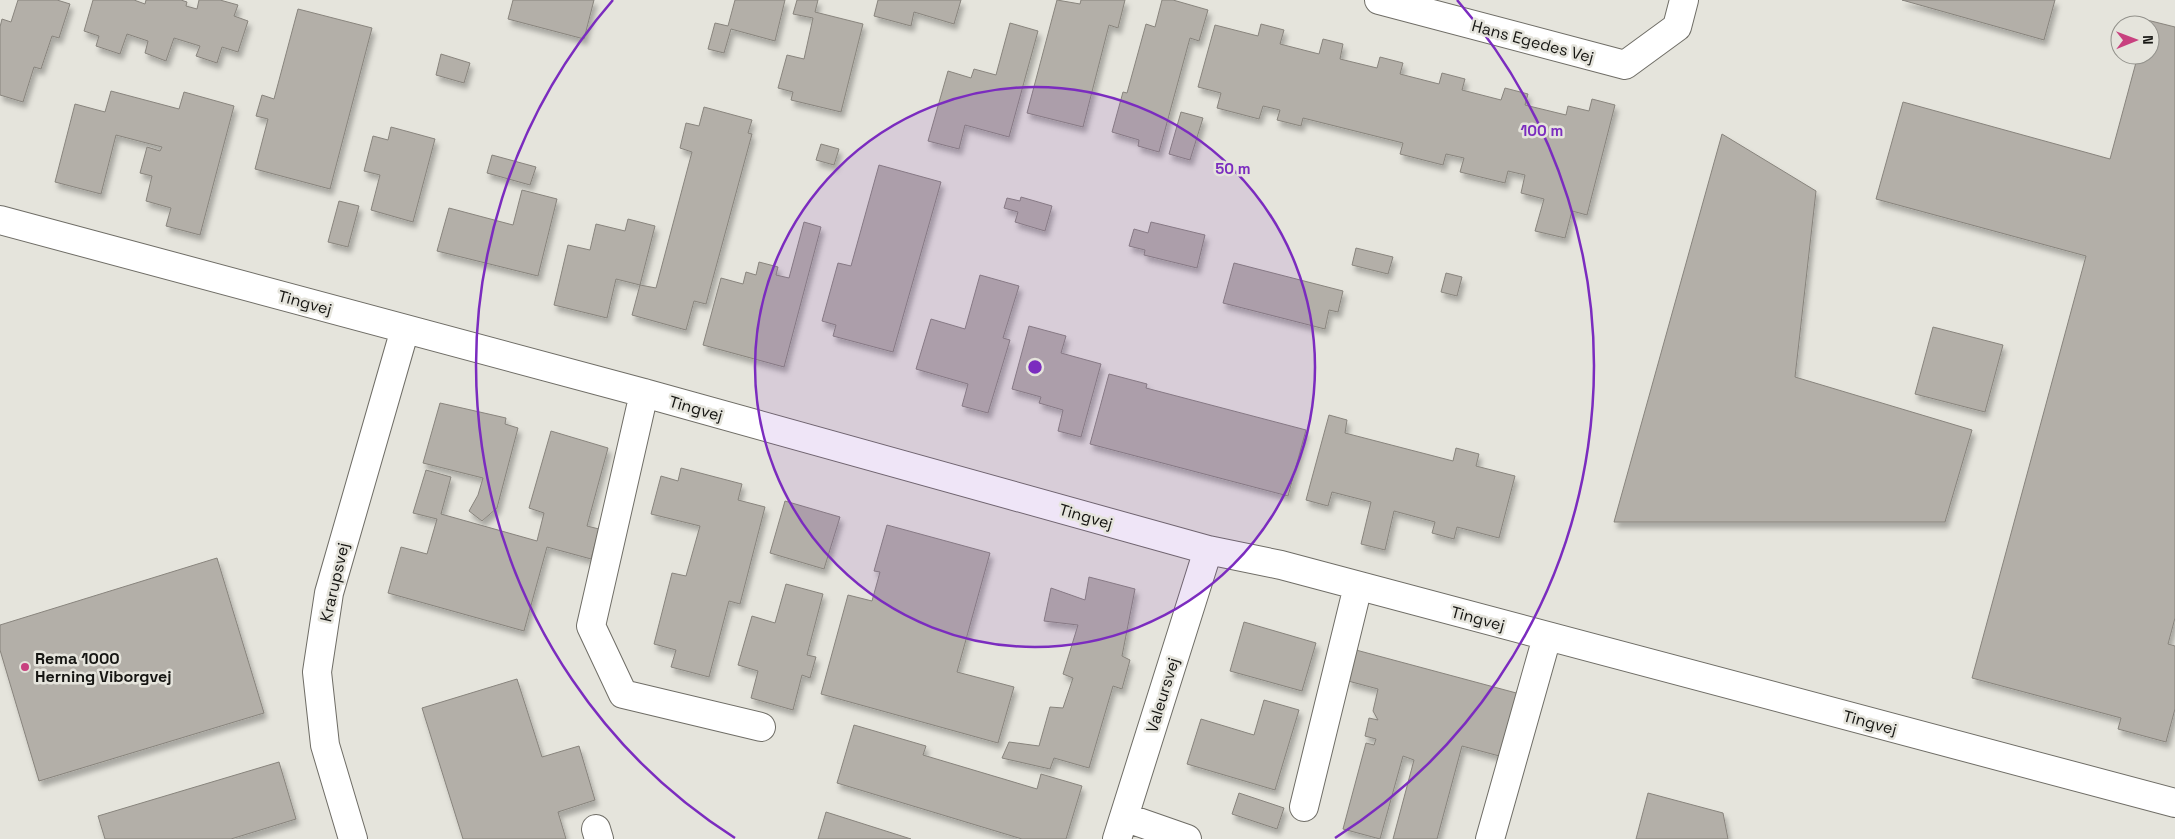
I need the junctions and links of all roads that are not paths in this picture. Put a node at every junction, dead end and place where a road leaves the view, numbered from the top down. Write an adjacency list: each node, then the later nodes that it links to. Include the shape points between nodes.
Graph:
1 (1379, 0): 2 (street, Hans Egedes Vej, via 1625,65 1677,27)
2 (1684, 0)
3 (0, 220): 4 (street, Tingvej)
4 (405, 329): 5 (street, Tingvej); 13 (street, Krarupsvej, via 329,593 317,672 325,745)
5 (644, 393): 6 (street, Tingvej); 9 (street, via 591,626 623,694)
6 (1208, 550): 7 (street, Tingvej); 12 (street, Valeursvej)
7 (1358, 586): 8 (street, Tingvej); 11 (street)
8 (1548, 638): 10 (street, Tingvej); 15 (street)
9 (761, 727)
10 (2175, 803)
11 (1304, 806)
12 (1120, 828): 14 (street)
13 (353, 839)
14 (1188, 839)
15 (1490, 839)

